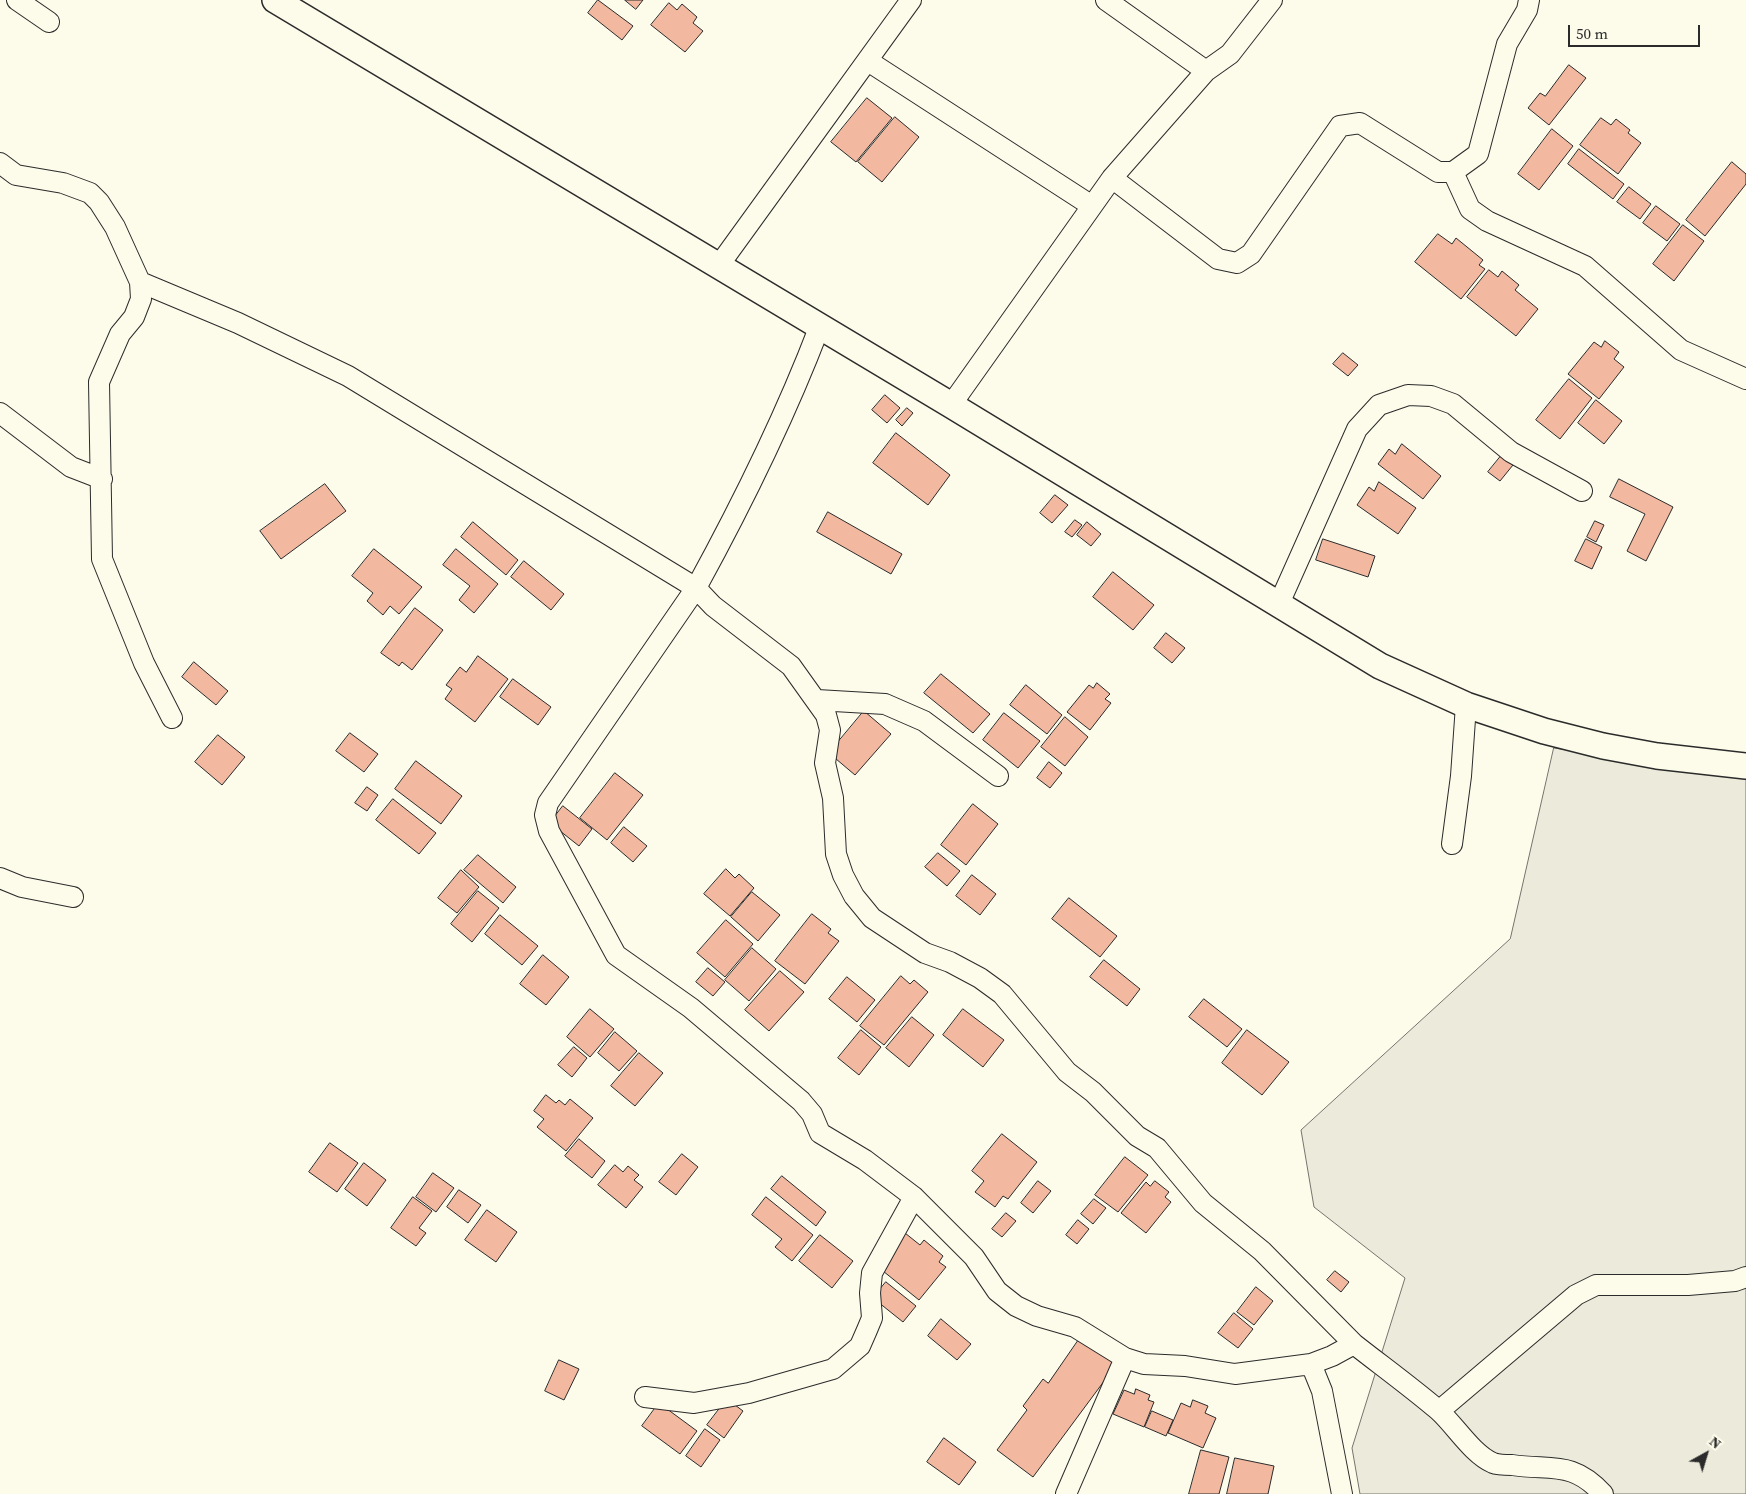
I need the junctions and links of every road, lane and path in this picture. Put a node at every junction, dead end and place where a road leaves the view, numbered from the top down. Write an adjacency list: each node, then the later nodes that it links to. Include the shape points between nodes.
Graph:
1 (17, 0): 7 (street)
2 (275, 0): 14 (main road)
3 (911, 0): 8 (street)
4 (1106, 0): 9 (street)
5 (1272, 0): 9 (street, via 1230,54)
6 (1529, 0): 11 (street, via 1527,10 1507,44 1478,154)
7 (49, 22)
8 (868, 61): 13 (street); 14 (street)
9 (1206, 71): 12 (street)
10 (0, 163): 15 (street, via 16,175 63,183 90,193 115,227)
11 (1453, 172): 12 (street, via 1438,172 1360,123 1340,126 1251,254 1237,263 1218,259); 17 (street, via 1470,209 1487,222 1585,266 1681,350)
12 (1112, 178): 13 (street)
13 (1092, 206): 18 (street)
14 (716, 266): 16 (main road)
15 (140, 282): 20 (street, via 142,299 134,317 120,334 99,382); 22 (street, via 238,323 348,376)
16 (819, 328): 18 (main road); 22 (street, via 804,368 748,488)
17 (1746, 379)
18 (951, 405): 23 (main road)
19 (0, 413): 20 (street, via 71,467)
20 (102, 479): 26 (street, via 102,559 144,663)
21 (1582, 490): 23 (street, via 1511,452 1452,404 1431,396 1408,395 1379,405 1357,429)
22 (696, 588): 24 (street, via 713,606 791,666); 32 (street, via 548,803 545,816 549,831 616,955 691,1008 801,1101 812,1114 820,1133 865,1160)
23 (1278, 606): 25 (main road, via 1380,666)
24 (817, 700): 28 (street, via 884,704 924,721); 34 (street, via 830,730 825,763 833,798 836,854 843,875 860,904 872,918 905,941 980,978 1002,994 1067,1072 1093,1092 1137,1136 1157,1148 1203,1202 1262,1251)
25 (1466, 705): 27 (main road, via 1544,731 1603,746 1656,756); 29 (street)
26 (172, 718)
27 (1746, 766)
28 (998, 776)
29 (1452, 844)
30 (0, 878): 31 (street, via 22,887)
31 (73, 897)
32 (914, 1198): 35 (street, via 974,1257 997,1290 1016,1306 1075,1327); 37 (street, via 872,1272 872,1318 868,1330 860,1346 833,1368 749,1393 694,1403)
33 (1746, 1277): 38 (street, via 1688,1286 1596,1285 1576,1295)
34 (1354, 1344): 36 (street); 38 (street)
35 (1125, 1358): 36 (street, via 1144,1364 1235,1374); 39 (street)
36 (1311, 1364): 40 (street, via 1322,1390)
37 (645, 1397)
38 (1439, 1411): 41 (street, via 1471,1446 1493,1463 1573,1471 1596,1486)
39 (1066, 1494)
40 (1342, 1494)
41 (1602, 1494)

